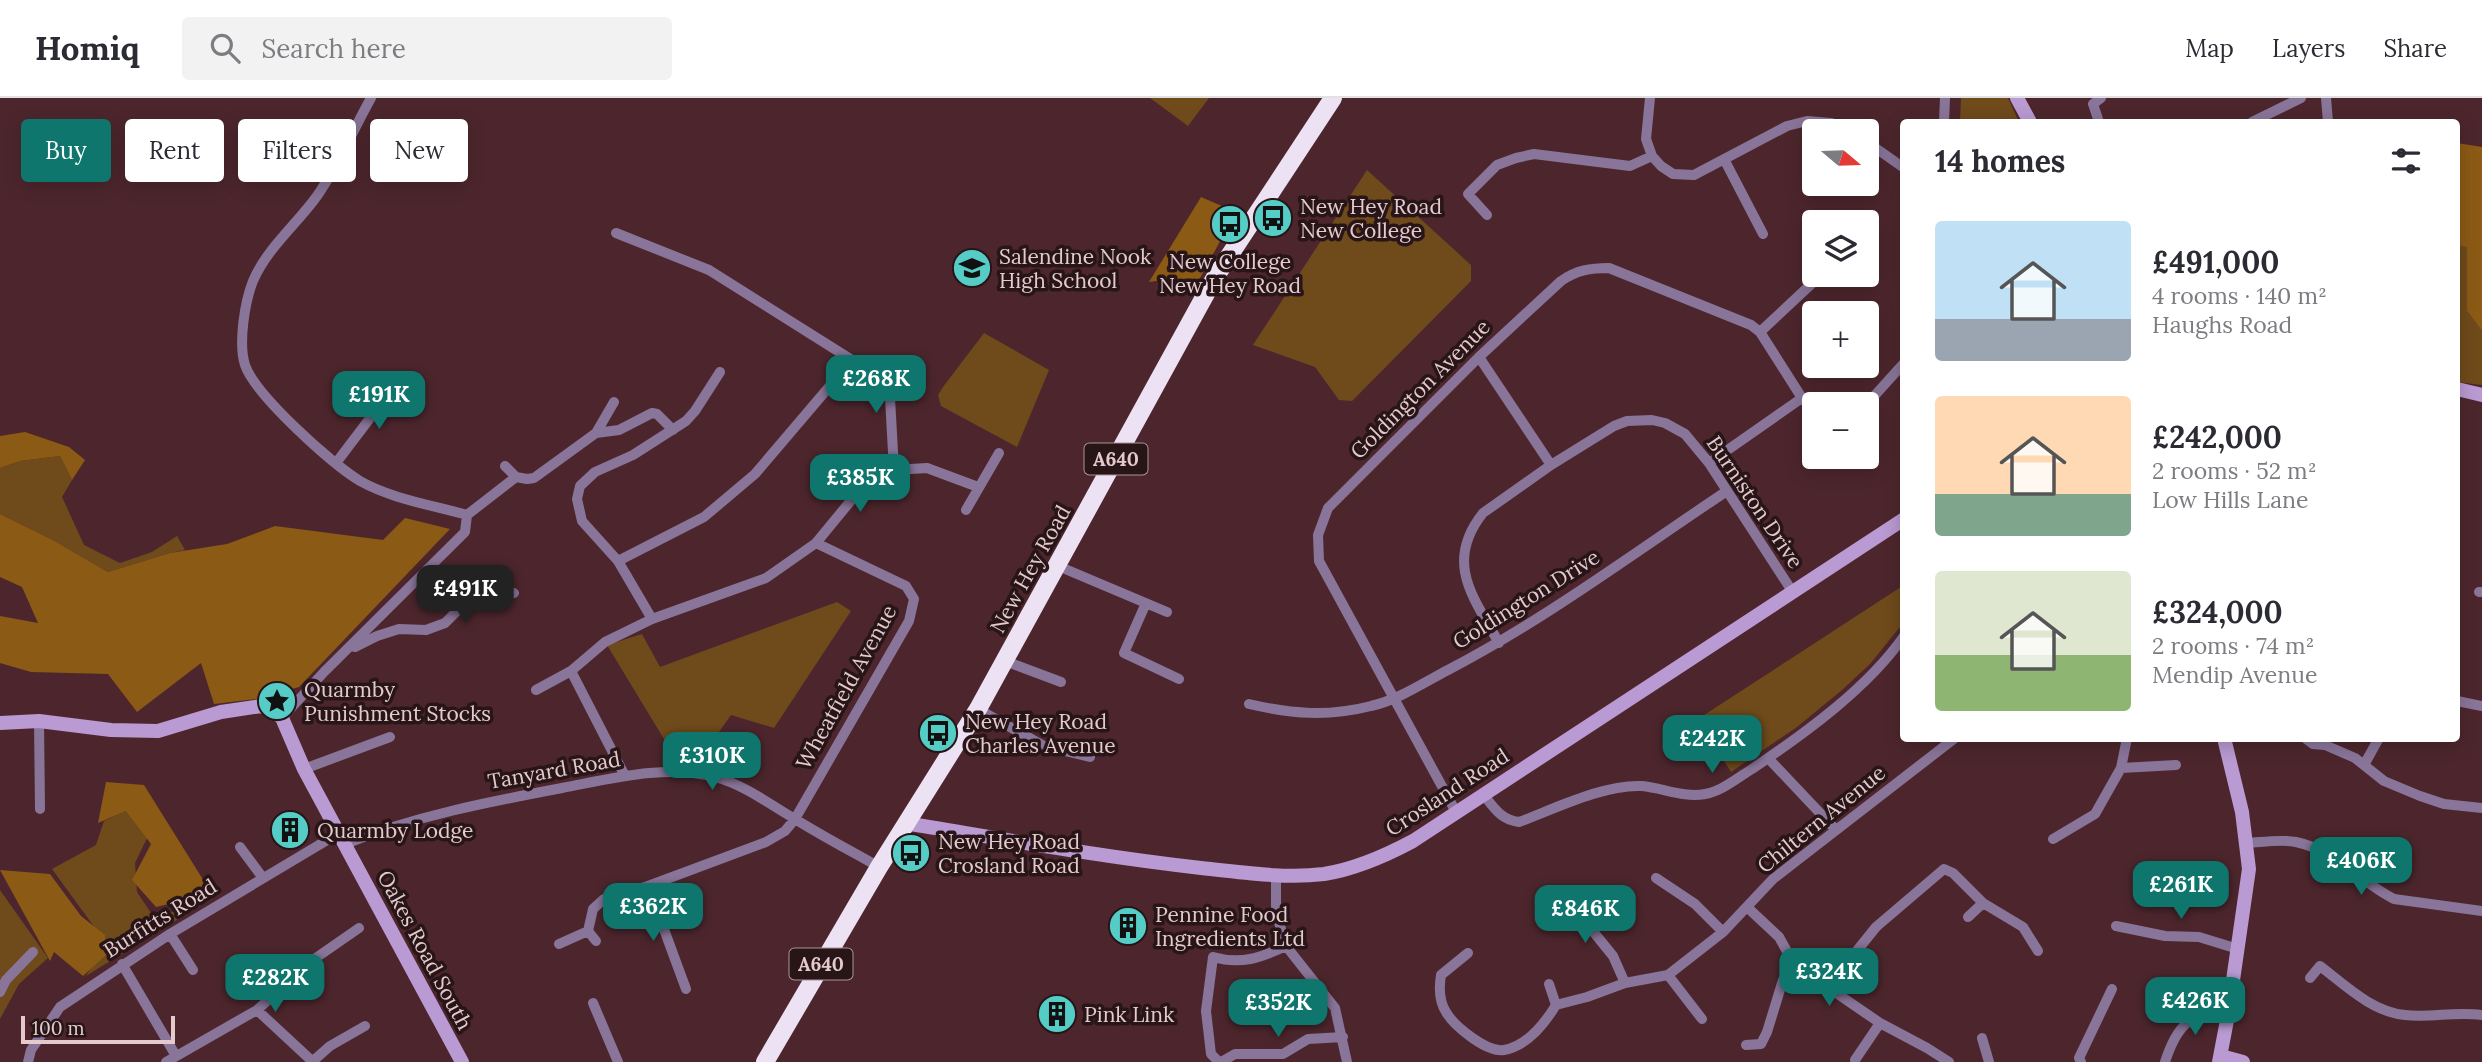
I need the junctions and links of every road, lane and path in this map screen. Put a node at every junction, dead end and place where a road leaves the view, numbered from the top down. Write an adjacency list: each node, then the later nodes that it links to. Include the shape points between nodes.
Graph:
1 (371, 98): 37 (street, via 318,195 265,259 246,304 245,364 255,382 291,424)
2 (1333, 98): 50 (highway, New Hey Road / A640, via 1214,279)
3 (1650, 98): 16 (street, via 1646,139)
4 (1945, 98): 9 (street)
5 (2018, 98): 10 (street)
6 (2101, 98): 11 (street, via 2093,104)
7 (2301, 98): 12 (street)
8 (2326, 98): 13 (street)
9 (1944, 119)
10 (2028, 119)
11 (2098, 119)
12 (2258, 119)
13 (2328, 119)
14 (1802, 122): 17 (street)
15 (1880, 151): 18 (street)
16 (1653, 156): 17 (street, via 1667,170 1682,176 1694,175); 19 (street, via 1630,166 1534,155 1516,158 1497,165 1468,194)
17 (1724, 159): 21 (street)
18 (1900, 165)
19 (1487, 215)
20 (615, 233): 25 (street, via 709,270)
21 (1763, 234)
22 (1808, 287): 23 (street)
23 (1760, 332): 24 (street, Goldington Avenue, via 1609,268 1590,268 1574,271 1561,281); 32 (street)
24 (1479, 358): 39 (street); 64 (street, Goldington Avenue, via 1328,508 1321,523 1319,561)
25 (852, 360): 41 (street, via 890,398); 49 (street, via 755,474 704,517)
26 (1900, 367): 30 (street)
27 (720, 372): 34 (street, via 695,411)
28 (399, 380): 37 (street)
29 (2460, 390): 31 (street)
30 (1878, 392)
31 (2482, 394)
32 (1802, 398): 38 (street)
33 (614, 402): 35 (street)
34 (673, 430): 35 (street, via 652,413 619,430); 49 (street, via 595,472 580,486 577,499 582,521)
35 (596, 433): 42 (street, via 534,478)
36 (999, 453): 43 (street)
37 (336, 463): 46 (street, via 387,493)
38 (1709, 463): 39 (street, Burniston Drive, via 1675,428 1665,423 1627,421); 44 (street, Burniston Drive)
39 (1551, 465): 57 (street, Burniston Drive, via 1483,513 1464,549 1468,587)
40 (505, 466): 42 (street)
41 (894, 470): 43 (street, via 927,468); 48 (street, via 867,481)
42 (516, 477): 46 (street)
43 (978, 487): 45 (street)
44 (1727, 491): 51 (street, Burniston Drive); 57 (street, Goldington Drive)
45 (965, 510)
46 (467, 515): 60 (street, via 465,532)
47 (1900, 522): 51 (street, Crosland Road)
48 (816, 543): 55 (street, via 766,578); 89 (street, Wheatfield Avenue, via 906,586 914,599 909,621)
49 (618, 561): 55 (street)
50 (1058, 566): 53 (street); 58 (highway, New Hey Road / A640)
51 (1792, 591): 85 (street, Crosland Road)
52 (514, 593): 60 (street, via 471,601 445,623 426,630 399,629 377,636)
53 (1146, 603): 54 (street); 61 (street, via 1124,653)
54 (1167, 612)
55 (652, 619): 59 (street, via 605,642)
56 (1900, 641): 79 (street, via 1839,704)
57 (1499, 643): 64 (street, Goldington Drive)
58 (1006, 661): 62 (street); 68 (highway, New Hey Road / A640)
59 (571, 671): 63 (street); 84 (street)
60 (324, 672): 69 (street)
61 (1180, 679)
62 (1061, 682)
63 (536, 690)
64 (1393, 699): 66 (street, Goldington Drive, via 1330,713 1287,713); 88 (street, Goldington Avenue)
65 (2460, 702): 67 (street)
66 (1249, 704)
67 (2482, 706)
68 (978, 709): 78 (street, via 1044,746); 90 (highway, New Hey Road / A640)
69 (278, 714): 70 (street, via 261,706 221,712 158,731); 83 (street, Oakes Road South)
70 (39, 721): 71 (street); 87 (street)
71 (0, 723)
72 (390, 737): 83 (street)
73 (1950, 742): 91 (street, Chiltern Avenue)
74 (2126, 742): 82 (street)
75 (2225, 742): 94 (street)
76 (2310, 742): 81 (street)
77 (2377, 742): 81 (street)
78 (1090, 757)
79 (1768, 758): 85 (street, via 1708,794 1640,786 1613,790 1519,822 1500,815); 91 (street)
80 (2176, 765): 82 (street)
81 (2364, 765): 86 (street, via 2384,781 2420,796)
82 (2122, 768): 93 (street, via 2095,814)
83 (304, 769): 92 (street, Oakes Road South)
84 (625, 776): 89 (street, Tanyard Road, via 674,772 714,776 746,789); 92 (street, Tanyard Road, via 469,805)
85 (1483, 794): 88 (street, Crosland Road)
86 (2482, 808)
87 (40, 810)
88 (1456, 812): 97 (street, Crosland Road, via 1385,856 1322,874)
89 (795, 819): 96 (street, Tanyard Road); 100 (street, via 766,842)
90 (905, 823): 96 (highway, New Hey Road / A640); 97 (street, Crosland Road, via 1149,862)
91 (1836, 830): 102 (street, Chiltern Avenue, via 1773,879)
92 (342, 839): 98 (street, Burfitts Road); 148 (street, Oakes Road South)
93 (2053, 839)
94 (2248, 843): 104 (street, via 2274,840 2312,846 2395,899); 114 (street)
95 (240, 847): 98 (street)
96 (878, 867): 150 (highway, New Hey Road / A640)
97 (1276, 875): 113 (street, via 1276,912)
98 (263, 878): 110 (street, Burfitts Road)
99 (1656, 878): 109 (street, via 1695,904)
100 (648, 886): 108 (street, via 604,899 593,909); 128 (street)
101 (1983, 903): 105 (street); 115 (street, via 2024,927); 127 (street, via 1944,869 1876,928)
102 (1748, 908): 109 (street, Chiltern Avenue); 119 (street, via 1779,937)
103 (1588, 911): 125 (street, via 1583,919 1613,956)
104 (2482, 911)
105 (1968, 917)
106 (2116, 926): 114 (street, via 2199,937)
107 (359, 928): 133 (street, via 310,962)
108 (588, 931): 111 (street); 112 (street)
109 (1723, 932): 122 (street, Chiltern Avenue)
110 (170, 934): 118 (street, Burfitts Road); 121 (street)
111 (596, 941)
112 (559, 944)
113 (1286, 946): 139 (street, via 1335,1008); 151 (street, via 1260,958 1228,961 1213,957 1206,1011 1211,1054)
114 (2238, 949): 134 (street)
115 (2038, 951)
116 (33, 952): 124 (street)
117 (1468, 953): 132 (street, via 1441,975 1439,989 1446,1012 1472,1039 1503,1050 1529,1038 1545,1024)
118 (122, 964): 142 (street); 145 (street, Burfitts Road, via 60,1007)
119 (1794, 964): 127 (street); 141 (street, via 1783,980 1761,1044)
120 (0, 968): 124 (street)
121 (192, 970)
122 (1668, 975): 125 (street); 136 (street)
123 (2309, 978): 135 (street, via 2320,966 2392,1013)
124 (6, 980): 130 (street)
125 (1625, 983): 132 (street)
126 (1549, 984): 132 (street)
127 (1827, 988): 137 (street)
128 (686, 989)
129 (2112, 989): 155 (street)
130 (0, 992)
131 (593, 1003): 149 (street)
132 (1556, 1005)
133 (257, 1010): 142 (street); 147 (street)
134 (2228, 1015): 144 (street); 156 (street, via 2209,1012 2190,1020 2172,1042)
135 (2482, 1015)
136 (1702, 1019)
137 (1880, 1023): 143 (street); 153 (street)
138 (365, 1026): 147 (street)
139 (1343, 1037): 151 (street, via 1308,1039 1283,1054 1235,1054); 152 (street)
140 (1982, 1038): 154 (street)
141 (1746, 1045)
142 (176, 1056): 146 (street)
143 (1855, 1059)
144 (2220, 1059): 157 (street)
145 (28, 1062)
146 (166, 1062)
147 (313, 1062)
148 (462, 1062)
149 (618, 1062)
150 (765, 1062)
151 (1220, 1062)
152 (1347, 1062)
153 (1949, 1062)
154 (1989, 1062)
155 (2081, 1062)
156 (2165, 1062)
157 (2243, 1062)

